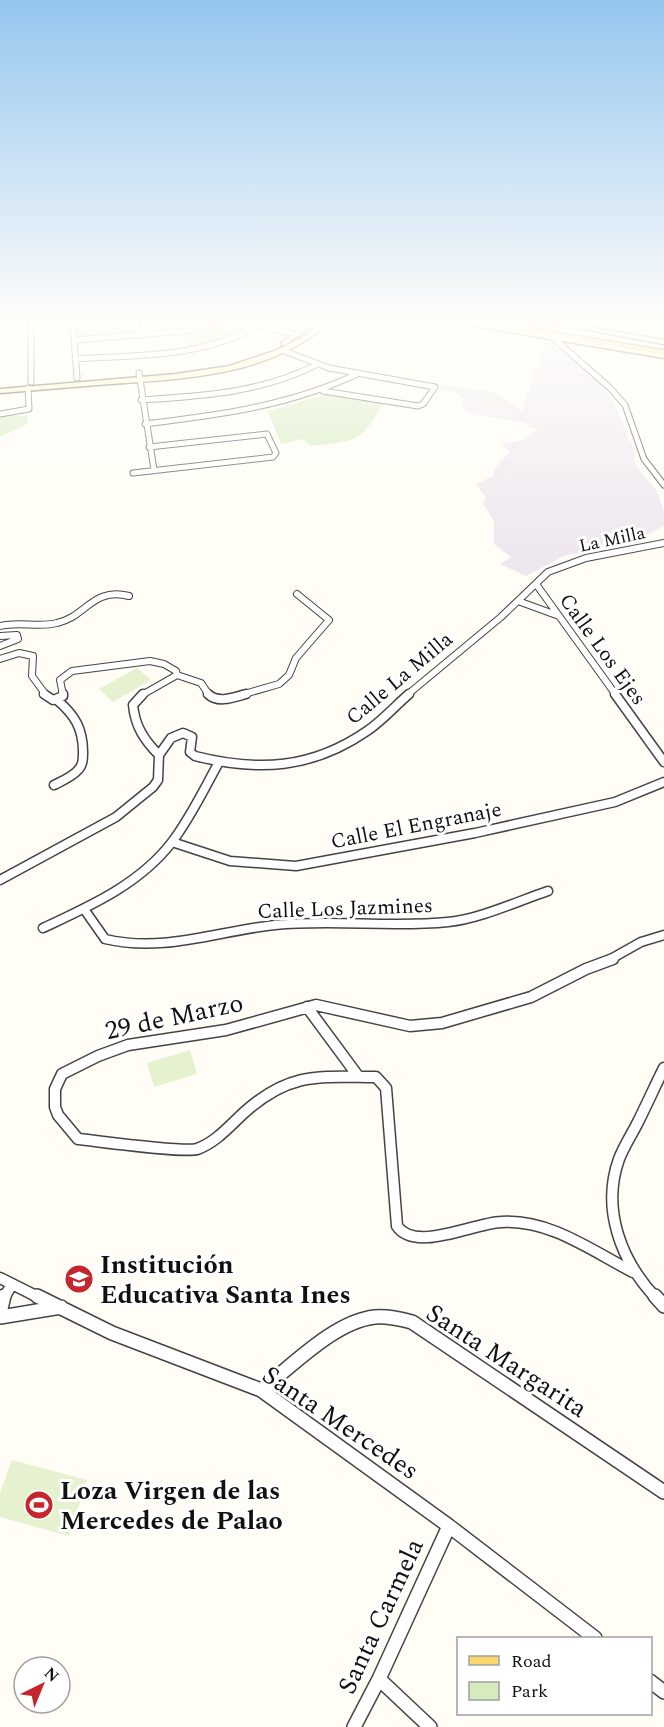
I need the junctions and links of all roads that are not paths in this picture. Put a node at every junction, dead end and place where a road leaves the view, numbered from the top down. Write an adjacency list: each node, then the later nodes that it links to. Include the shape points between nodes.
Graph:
1 (29, 404): 5 (street, via 29,409)
2 (142, 404): 6 (street)
3 (277, 404): 6 (street, via 250,411)
4 (625, 404): 10 (street, via 644,459)
5 (0, 414)
6 (145, 424): 7 (street)
7 (149, 447): 8 (street); 8 (street, via 267,434 276,455)
8 (154, 470): 9 (street)
9 (133, 472)
10 (664, 485)
11 (664, 543): 12 (street, La Milla, via 586,558 548,572)
12 (536, 584): 15 (street, Calle La Milla); 16 (street, Calle Los Ejes)
13 (297, 594): 21 (street, via 329,620 279,684 220,699 210,695 200,681)
14 (129, 596): 17 (street, via 120,592 108,594 56,624 20,621)
15 (518, 601): 16 (street); 24 (street, Calle La Milla, via 369,730 335,751 267,766)
16 (559, 617): 25 (street, Calle Los Ejes)
17 (0, 626)
18 (0, 636): 19 (street, via 11,634 18,639)
19 (0, 646)
20 (0, 659): 22 (street, via 19,653 33,656 32,676 48,699)
21 (177, 675): 22 (street, via 171,667 150,661 72,671 61,677 64,693); 23 (street, via 145,692 133,705 141,737)
22 (57, 700): 27 (street, via 80,724 83,762 77,771)
23 (159, 754): 24 (street, Calle La Milla, via 171,738 183,733 192,737 189,752); 29 (street, via 158,780 153,787 116,817)
24 (219, 762): 28 (street)
25 (664, 762)
26 (664, 782): 28 (street, Calle El Engranaje, via 615,802 296,866 230,861)
27 (54, 785)
28 (172, 842): 33 (street, via 121,889)
29 (12, 874): 30 (street); 31 (street)
30 (0, 880)
31 (0, 885)
32 (548, 891): 33 (street, Calle Los Jazmines, via 450,922 278,925 144,945 105,939)
33 (84, 909): 34 (street)
34 (43, 928)
35 (664, 935): 36 (street, 29 de Marzo, via 641,942 618,957 513,1004 442,1023 410,1026 316,1005)
36 (307, 1007): 38 (street); 38 (street, 29 de Marzo, via 225,1030 129,1045 90,1059 58,1079 55,1107 63,1124 78,1139 194,1150 212,1142 281,1085 312,1077)
37 (664, 1068): 39 (street, via 614,1178 611,1199 618,1239)
38 (358, 1076): 39 (street, 29 de Marzo, via 376,1077 386,1089 397,1226 401,1232 410,1238 424,1238 501,1222 525,1223 565,1235)
39 (633, 1272): 42 (street)
40 (0, 1278): 41 (street, Santa Mercedes)
41 (12, 1284): 43 (street, Santa Mercedes); 44 (street, via 4,1296)
42 (664, 1306)
43 (62, 1307): 44 (street); 45 (street, Santa Mercedes, via 112,1333)
44 (0, 1315)
45 (261, 1390): 46 (street, Santa Margarita, via 339,1331 364,1319 386,1316 412,1322); 47 (street, Santa Mercedes)
46 (664, 1492)
47 (449, 1526): 48 (street, Santa Mercedes); 49 (street, Santa Carmela)
48 (594, 1637)
49 (379, 1679): 52 (street, Santa Carmela); 53 (street)
50 (652, 1683): 51 (street)
51 (664, 1692)
52 (354, 1727)
53 (430, 1727)

